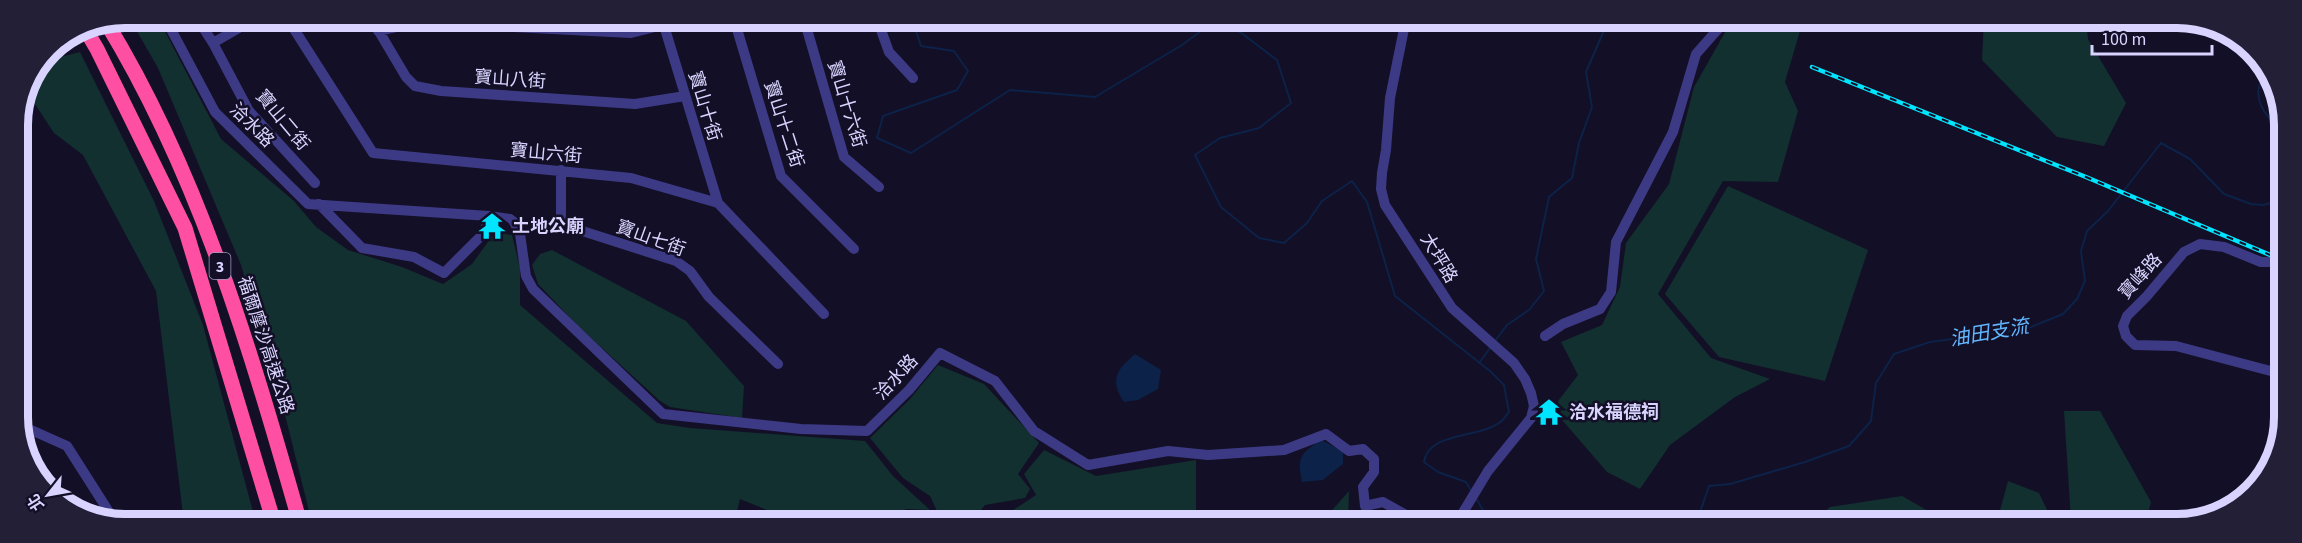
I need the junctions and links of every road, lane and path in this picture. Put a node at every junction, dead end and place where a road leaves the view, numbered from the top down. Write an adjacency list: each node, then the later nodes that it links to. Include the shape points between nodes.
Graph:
1 (170, 28): 25 (street, 洽水路, via 215,112 308,204)
2 (203, 28): 18 (street, 寶山二街)
3 (239, 28): 18 (street)
4 (293, 28): 21 (street, 寶山六街, via 373,153)
5 (376, 28): 16 (street, 寶山八街)
6 (392, 28): 16 (street)
7 (532, 28): 8 (street, via 631,33)
8 (644, 28)
9 (665, 28): 20 (street, 寶山十街)
10 (737, 28): 27 (street, 寶山十二街, via 781,176)
11 (807, 28): 23 (street, 寶山十六街, via 844,157)
12 (880, 28): 19 (street, via 889,52)
13 (1404, 28): 38 (street, 大坪路, via 1390,98 1382,173 1385,205 1442,296 1514,363 1525,379 1534,406 1525,428 1488,471)
14 (1719, 28): 30 (street, via 1696,54 1673,132 1616,242 1611,292 1600,309)
15 (110, 30): 36 (highway, 福爾摩沙高速公路 / 3, via 165,131 226,280)
16 (378, 31): 20 (street, 寶山八街, via 415,86 635,104)
17 (89, 36): 35 (highway, 3, via 185,228)
18 (213, 43): 22 (street, 寶山二街, via 249,111)
19 (912, 78)
20 (685, 96): 24 (street, 寶山十街)
21 (561, 170): 24 (street, 寶山六街, via 631,178); 31 (street, 寶山七街, via 561,219 573,228 676,261)
22 (315, 183)
23 (879, 187)
24 (718, 203): 29 (street)
25 (319, 204): 26 (street, 洽水路); 26 (street, 洽水路, via 362,248 414,257 444,273 484,233)
26 (489, 216): 37 (street, 洽水路, via 514,222 520,234 525,276 533,289 663,414 801,429 867,431 940,353 995,381 1034,431 1088,465 1168,451 1208,454 1284,450 1326,434 1349,451 1364,449 1374,459 1374,472 1363,487 1365,506 1383,502)
27 (854, 249)
28 (2274, 262): 32 (street, 寶峰路, via 2261,262 2224,247 2200,244 2184,252 2127,316 2123,326 2135,345 2176,346)
29 (824, 314)
30 (1545, 336)
31 (778, 364)
32 (2274, 372)
33 (29, 429): 34 (street, via 67,446)
34 (110, 513)
35 (272, 514)
36 (297, 514)
37 (1404, 514)
38 (1461, 514)

